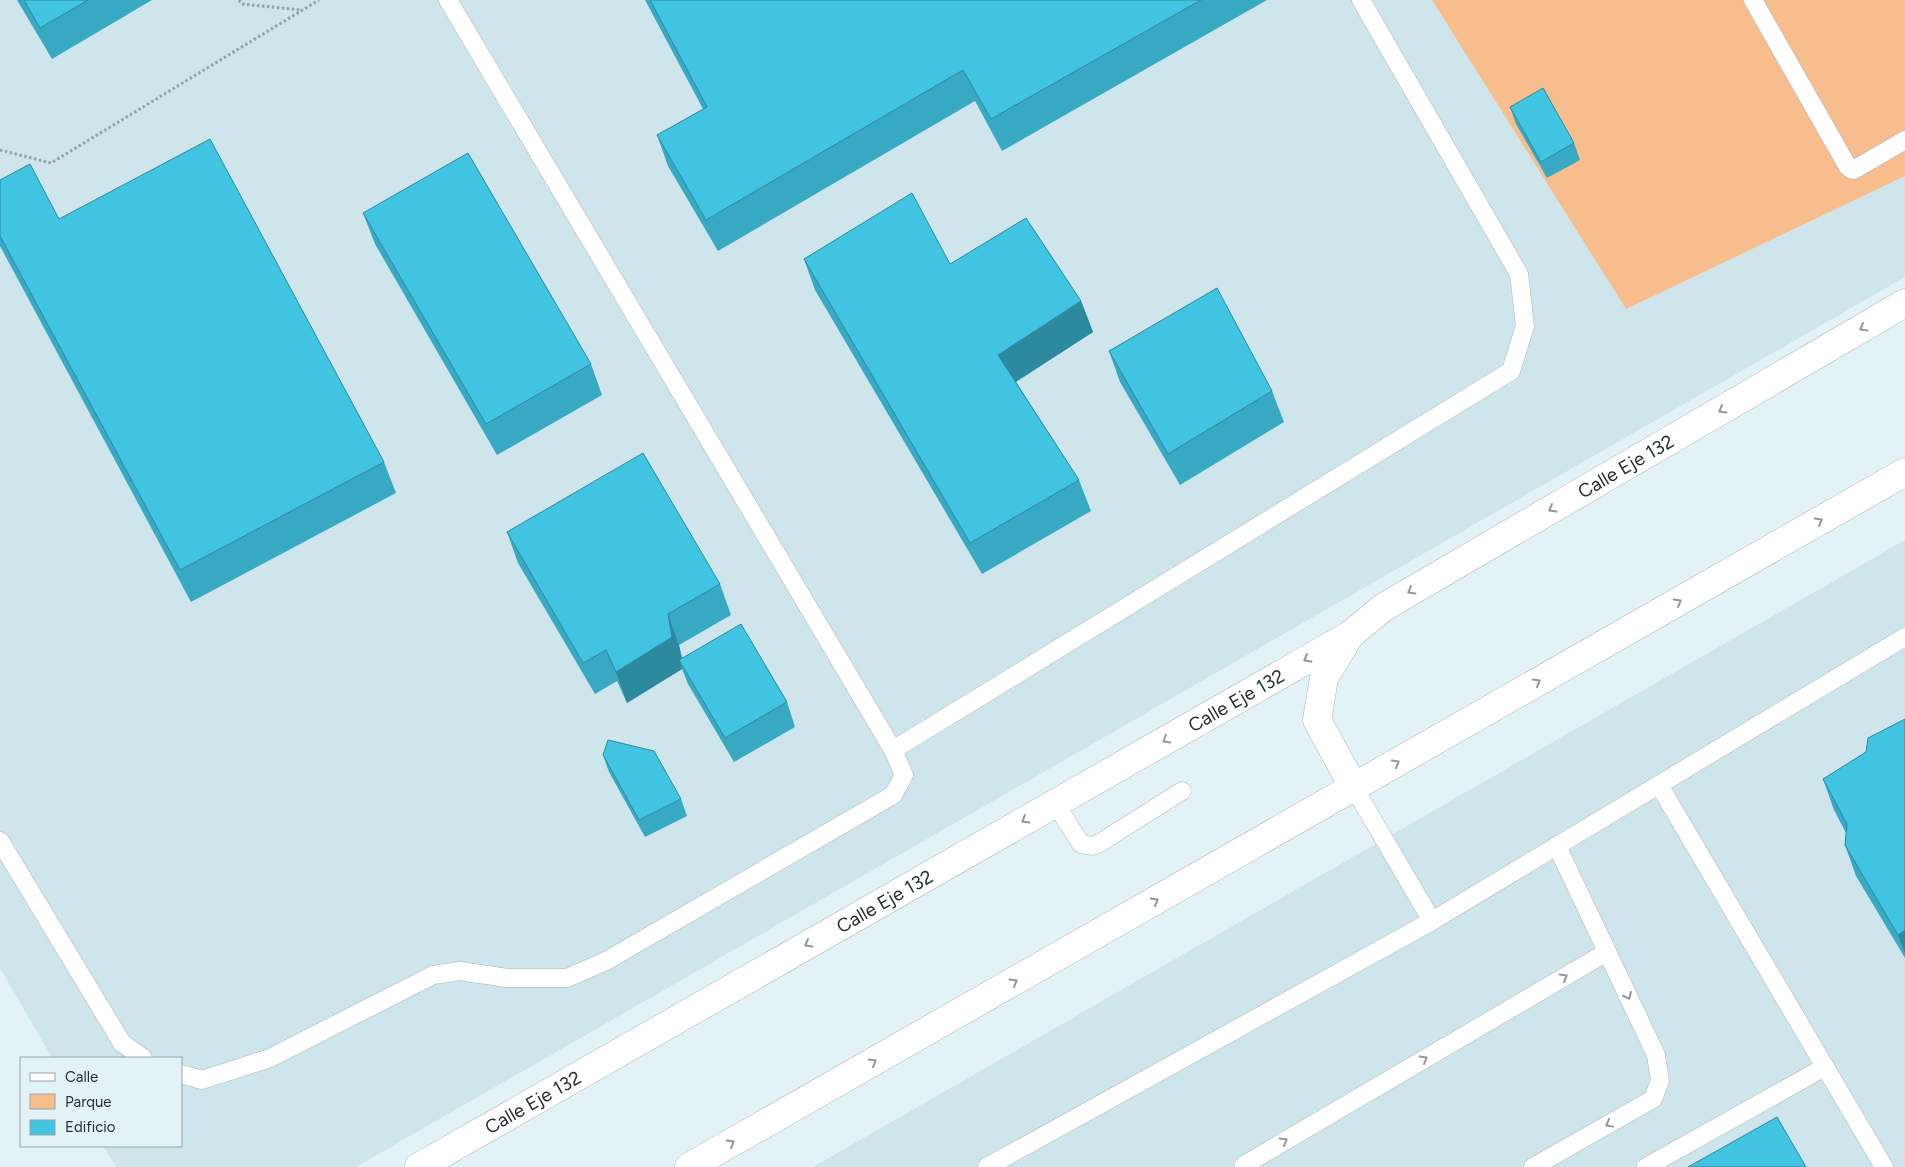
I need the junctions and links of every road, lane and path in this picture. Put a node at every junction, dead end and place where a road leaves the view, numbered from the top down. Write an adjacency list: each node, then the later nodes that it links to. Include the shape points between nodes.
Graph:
1 (239, 0): 6 (path, via 242,4)
2 (319, 0): 6 (path)
3 (448, 0): 13 (lane)
4 (1361, 0): 13 (lane, via 1519,274 1525,326 1511,371)
5 (1753, 0): 7 (lane, via 1848,167 1853,170)
6 (302, 10): 8 (path, via 51,162)
7 (1905, 140)
8 (0, 150)
9 (1905, 304): 11 (street, Calle Eje 132, one-way to 11, via 1384,607)
10 (1905, 472): 15 (street, one-way to 10)
11 (1350, 635): 15 (street, Calle Eje 132, via 1324,678 1317,720); 17 (street, Calle Eje 132, one-way to 17)
12 (1905, 636): 14 (lane)
13 (893, 750): 24 (lane, via 904,775 893,795 606,961 567,978 507,978 460,971 433,975 270,1058 202,1080)
14 (1659, 785): 19 (lane); 23 (lane)
15 (1354, 788): 20 (lane); 27 (street, one-way to 15)
16 (1182, 791): 17 (lane, via 1092,846 1081,844)
17 (1055, 803): 26 (street, Calle Eje 132, one-way to 26)
18 (0, 841): 22 (lane, via 122,1043)
19 (1557, 846): 20 (lane); 21 (lane)
20 (1432, 921): 28 (lane)
21 (1607, 952): 25 (lane, one-way to 21); 29 (lane, one-way to 29, via 1656,1055 1660,1081 1653,1099)
22 (142, 1057)
23 (1825, 1067): 30 (lane); 31 (lane)
24 (182, 1074)
25 (1244, 1166)
26 (419, 1167)
27 (689, 1167)
28 (987, 1167)
29 (1534, 1167)
30 (1646, 1167)
31 (1884, 1167)

